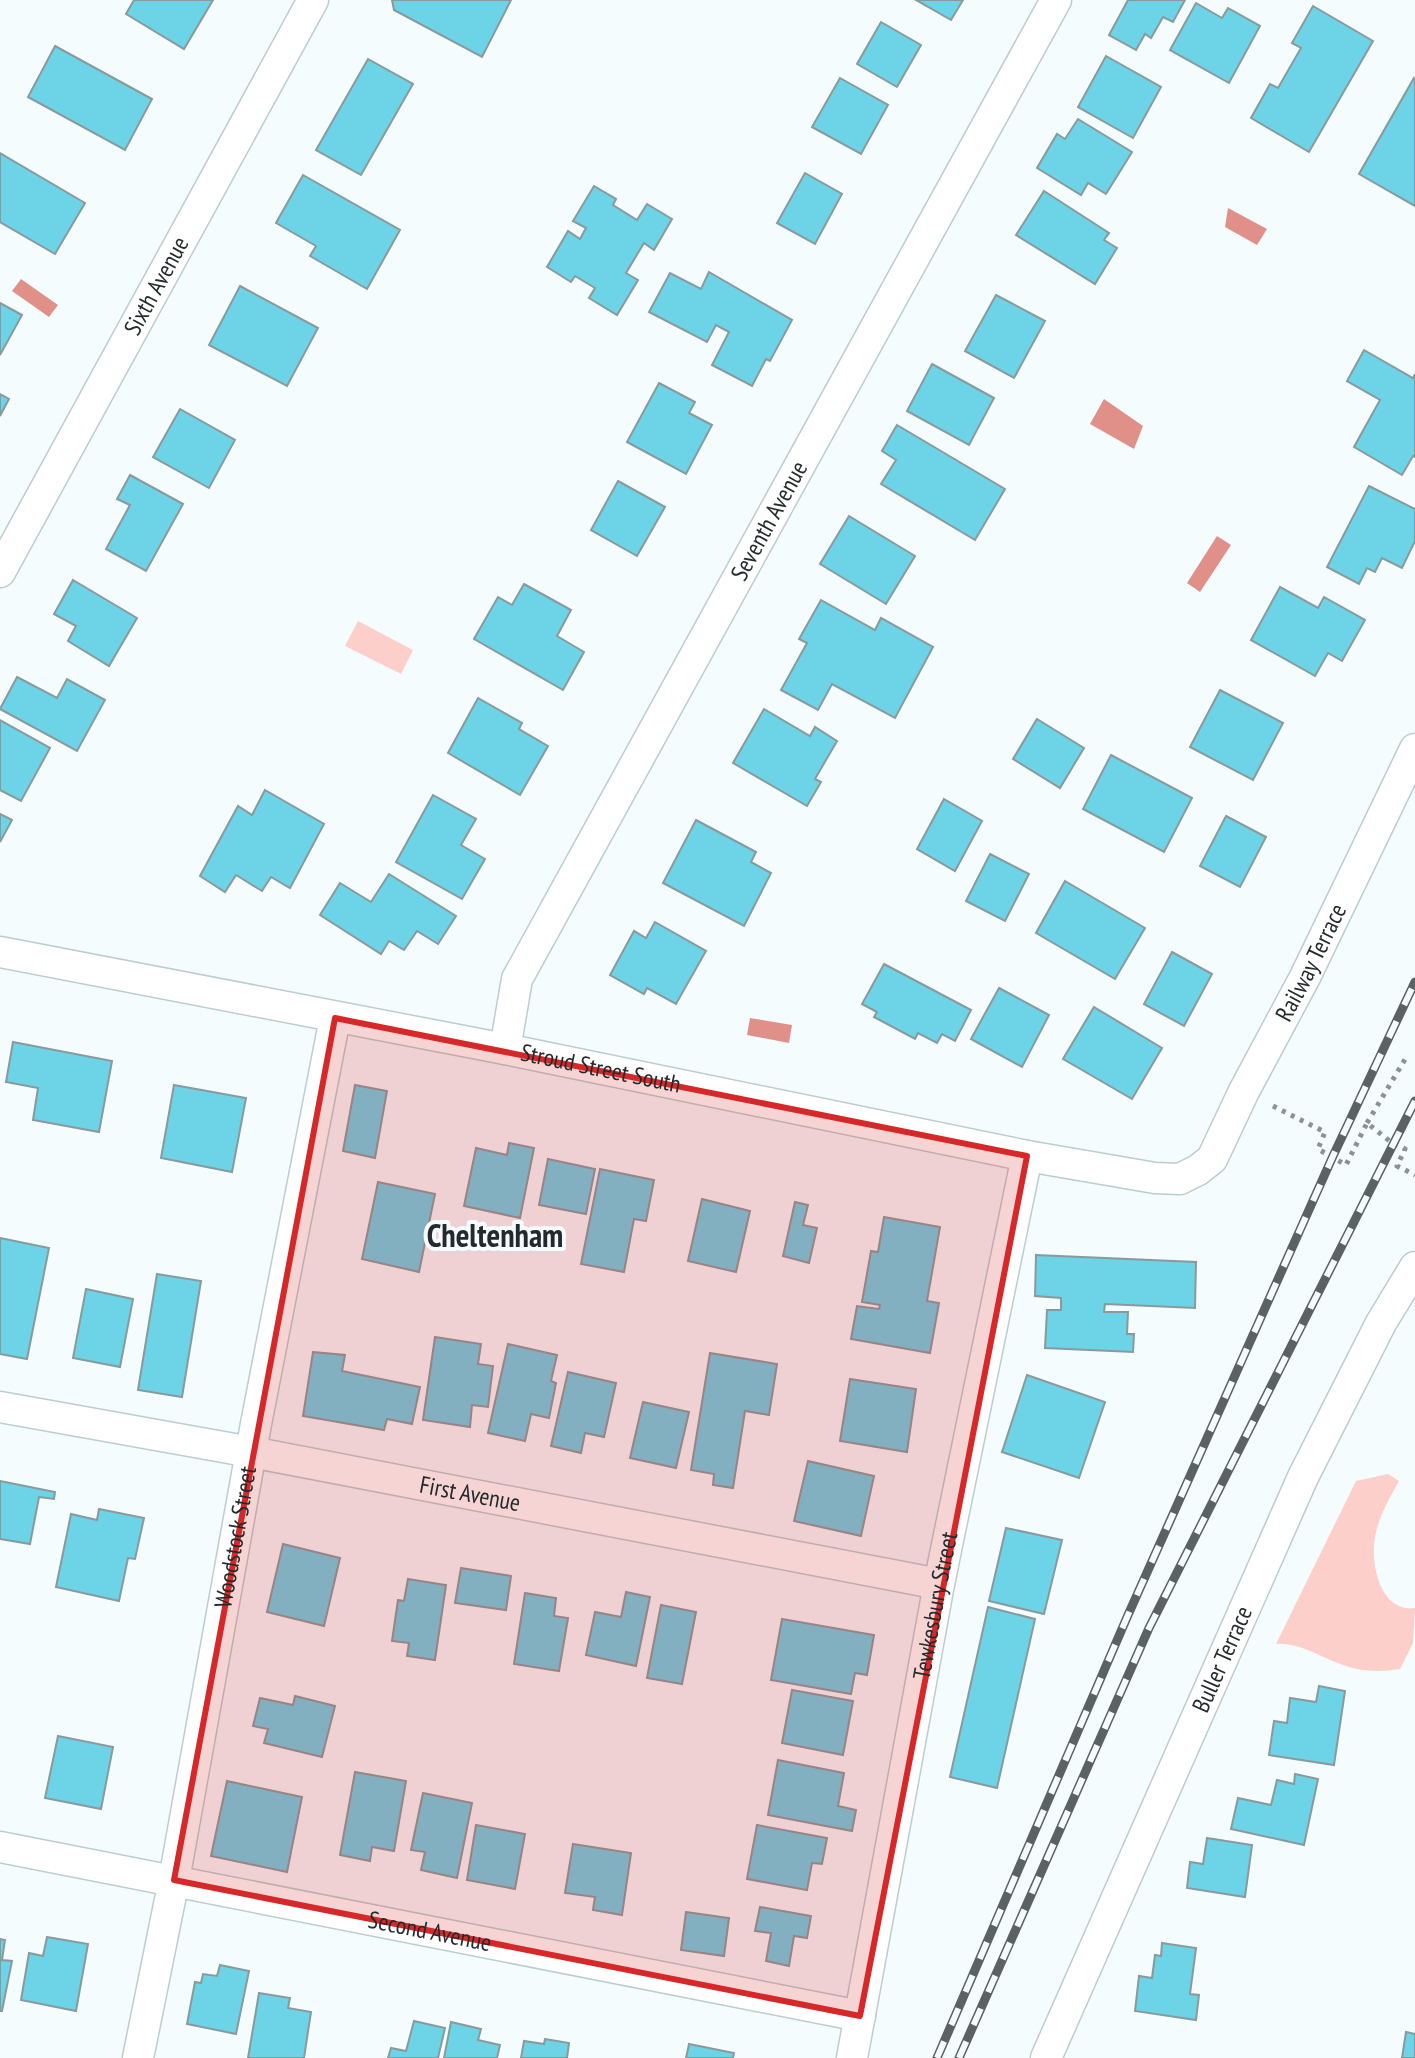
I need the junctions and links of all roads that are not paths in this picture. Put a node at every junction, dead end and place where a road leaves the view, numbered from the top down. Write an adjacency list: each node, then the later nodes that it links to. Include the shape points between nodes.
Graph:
1 (313, 0): 3 (street, Sixth Avenue)
2 (1056, 0): 7 (street, Seventh Avenue, via 517,979)
3 (0, 572)
4 (1415, 749): 9 (street, Railway Terrace, via 1212,1159)
5 (0, 952): 6 (street, Stroud Street South)
6 (335, 1018): 7 (street, Stroud Street South); 12 (street, Woodstock Street)
7 (505, 1049): 8 (street, Stroud Street South)
8 (1027, 1156): 9 (street, Stroud Street South, via 1155,1178 1180,1179); 13 (street, Tewkesbury Street)
9 (1198, 1170)
10 (1415, 1267): 19 (street, Buller Terrace, via 1303,1477)
11 (0, 1407): 12 (street, First Avenue)
12 (251, 1452): 13 (street, First Avenue); 15 (street, Woodstock Street)
13 (939, 1584): 16 (street, Tewkesbury Street)
14 (0, 1847): 15 (street, Second Avenue)
15 (174, 1880): 16 (street, Second Avenue); 17 (street, Woodstock Street)
16 (860, 2016): 18 (street, Tewkesbury Street)
17 (138, 2058)
18 (852, 2058)
19 (1046, 2058)

